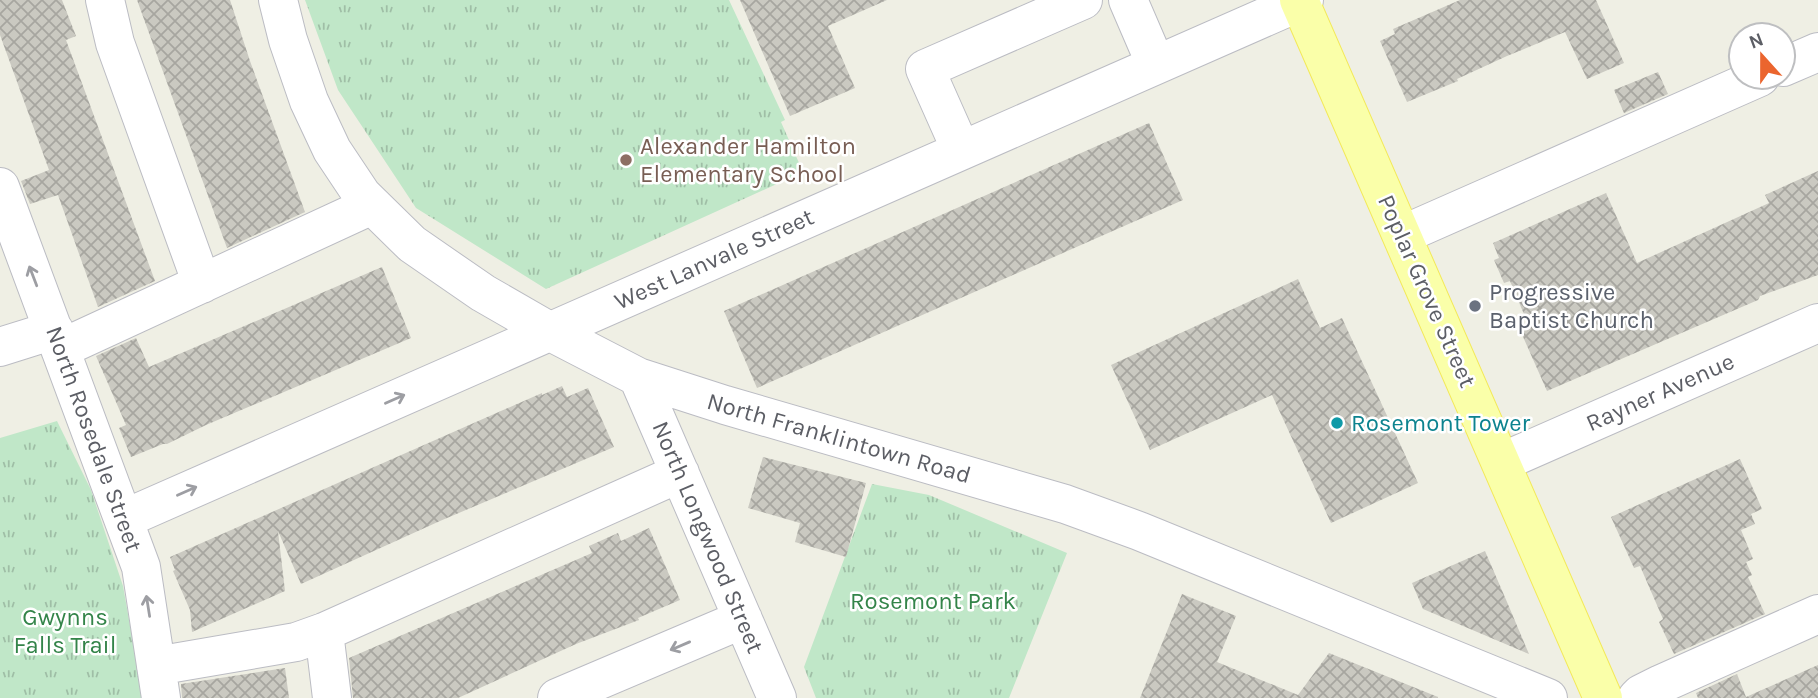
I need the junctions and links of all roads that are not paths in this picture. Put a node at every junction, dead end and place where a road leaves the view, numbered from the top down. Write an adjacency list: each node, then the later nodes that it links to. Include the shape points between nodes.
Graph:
1 (105, 0): 14 (street, via 115,43)
2 (278, 0): 12 (street, North Franklintown Road, via 309,101 332,150)
3 (1083, 0): 10 (street, via 925,69)
4 (1128, 0): 8 (street)
5 (1301, 1): 8 (street, West Lanvale Street); 13 (main road, Poplar Grove Street)
6 (1818, 52): 7 (street)
7 (1797, 61)
8 (1156, 65): 10 (street, West Lanvale Street)
9 (1728, 91): 13 (street)
10 (961, 150): 16 (street, West Lanvale Street)
11 (0, 187): 17 (street, North Rosedale Street, one-way to 11)
12 (372, 205): 14 (street); 16 (street, North Franklintown Road, via 411,244)
13 (1402, 235): 20 (main road, Poplar Grove Street)
14 (202, 284): 17 (street)
15 (1818, 323): 20 (street, Rayner Avenue)
16 (549, 331): 19 (street, North Franklintown Road); 22 (street, West Lanvale Street, one-way to 16)
17 (57, 339): 18 (street); 22 (street, North Rosedale Street)
18 (0, 347)
19 (638, 377): 21 (street, North Longwood Street); 30 (street, North Franklintown Road, via 1065,504)
20 (1502, 462): 31 (main road, Poplar Grove Street)
21 (680, 473): 24 (street, North Longwood Street); 25 (street)
22 (124, 519): 26 (street, North Rosedale Street, one-way to 22, via 141,567)
23 (1818, 614): 32 (street)
24 (743, 619): 28 (street, one-way to 28); 29 (street, North Longwood Street)
25 (324, 632): 26 (street); 27 (street)
26 (158, 682)
27 (332, 698)
28 (557, 698)
29 (777, 698)
30 (1548, 698)
31 (1603, 698)
32 (1637, 698)

